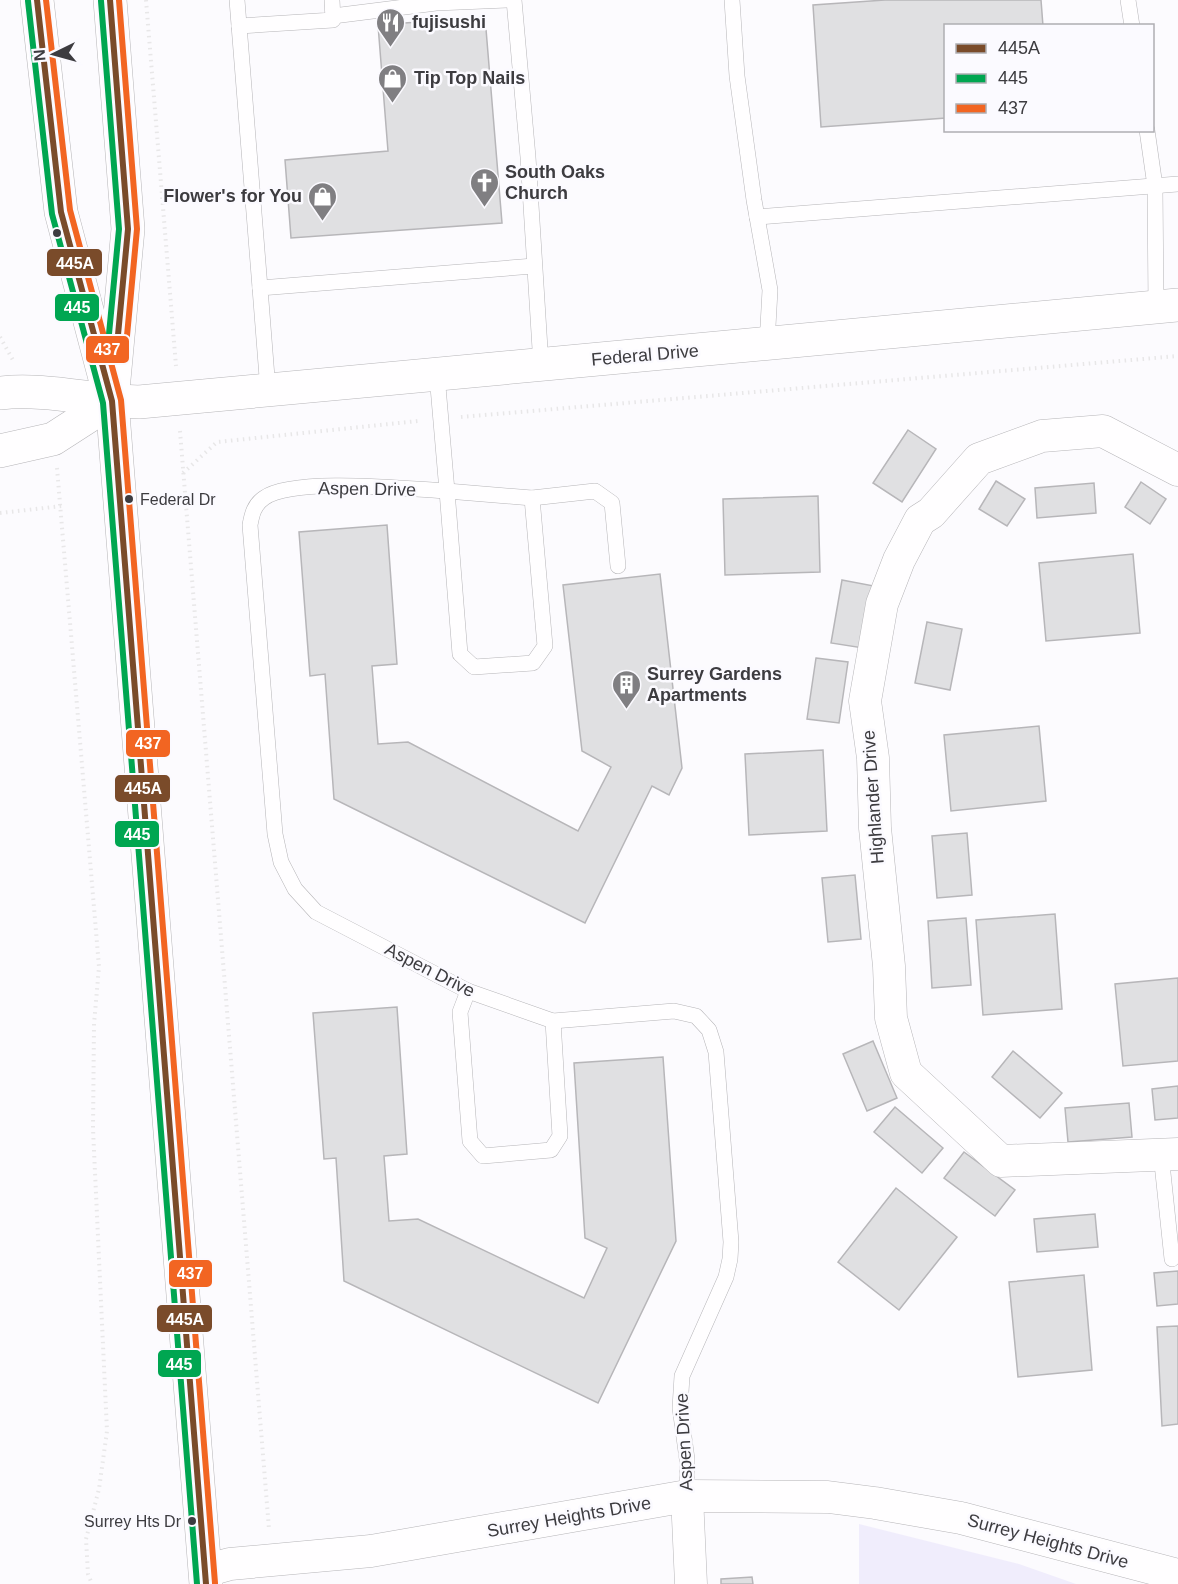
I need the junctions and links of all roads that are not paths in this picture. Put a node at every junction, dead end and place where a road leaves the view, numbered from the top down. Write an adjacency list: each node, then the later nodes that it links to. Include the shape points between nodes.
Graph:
1 (37, 0): 23 (main road, via 61,212)
2 (110, 0): 23 (main road, via 128,229)
3 (237, 0): 10 (lane)
4 (507, 0): 8 (lane)
5 (514, 0): 15 (lane)
6 (732, 0): 14 (lane, via 737,76)
7 (1128, 0): 9 (lane)
8 (332, 8): 10 (lane, via 333,20)
9 (1132, 24)
10 (239, 26): 16 (lane)
11 (1147, 132): 13 (lane)
12 (1178, 184): 13 (lane)
13 (1155, 186): 14 (lane); 17 (lane)
14 (757, 217): 18 (lane, via 770,290)
15 (534, 266): 16 (lane); 19 (lane)
16 (260, 288): 21 (lane)
17 (1167, 306): 18 (main road, Federal Drive)
18 (767, 344): 19 (main road, Federal Drive)
19 (541, 364): 20 (main road, Federal Drive)
20 (437, 375): 21 (main road, Federal Drive); 26 (lane)
21 (268, 390): 23 (main road, Federal Drive)
22 (16, 392): 23 (main road, Federal Drive)
23 (112, 401): 24 (main road, via 53,438); 35 (main road)
24 (0, 451)
25 (1178, 470): 31 (street, Highlander Drive, via 1103,431 1042,436 979,459 931,513 920,520 899,560 882,604 866,702 891,1018 906,1073 1001,1161)
26 (447, 491): 27 (lane, Aspen Drive); 27 (lane, via 460,654 474,667 532,663 545,646); 29 (lane, Aspen Drive, via 341,485 276,492 252,510 250,525 275,834 281,862 295,889 316,912)
27 (532, 498): 28 (lane, Aspen Drive, via 595,491 612,503)
28 (618, 566)
29 (468, 992): 30 (lane, Aspen Drive); 30 (lane, via 460,1012 470,1141 483,1156 551,1150 560,1136)
30 (553, 1021): 33 (lane, Aspen Drive, via 674,1011 696,1016 709,1030 716,1052 730,1259 726,1277 682,1376 680,1408)
31 (1169, 1154): 32 (lane)
32 (1172, 1259)
33 (687, 1496): 34 (street, Surrey Heights Drive, via 828,1497 875,1503 962,1518); 35 (street, Surrey Heights Drive, via 371,1551 230,1564); 36 (street, Aspen Drive)
34 (1178, 1575)
35 (200, 1580)
36 (691, 1584)

